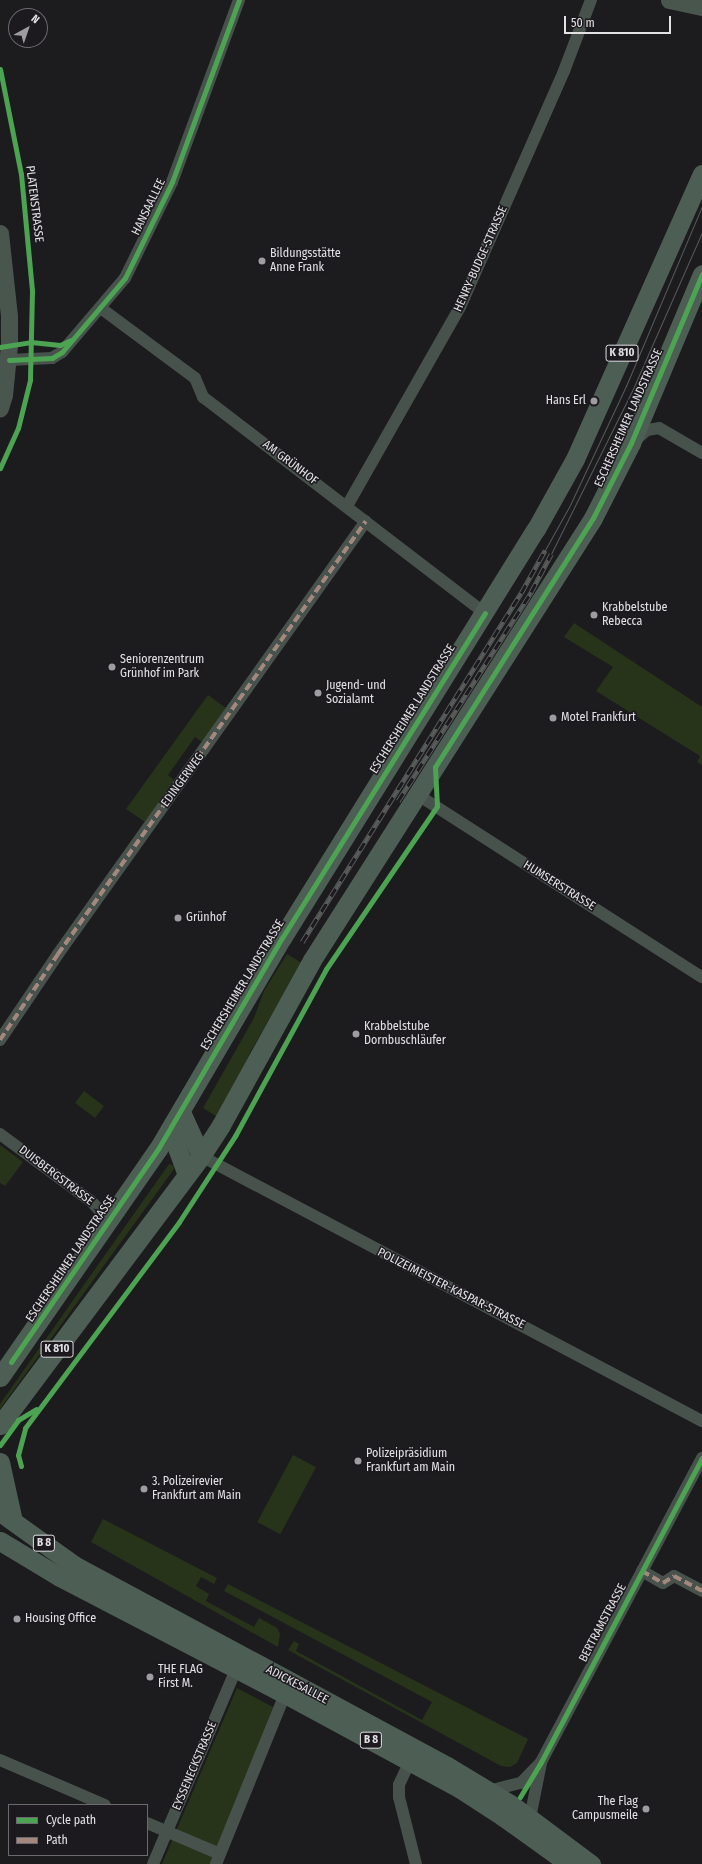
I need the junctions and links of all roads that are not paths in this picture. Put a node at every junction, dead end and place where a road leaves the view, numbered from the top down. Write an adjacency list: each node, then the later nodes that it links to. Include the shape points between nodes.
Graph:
1 (239, 0): 8 (street, HANSAALLEE, via 172,182 125,278)
2 (591, 0): 13 (street, HENRY-BUDGE-STRASSE, via 564,71 460,307)
3 (669, 0): 4 (main road)
4 (702, 7)
5 (702, 174): 15 (main road, ESCHERSHEIMER LANDSTRASSE / K 810, via 575,459)
6 (0, 233): 9 (main road, via 9,316)
7 (702, 274): 11 (main road, ESCHERSHEIMER LANDSTRASSE / K 810)
8 (102, 309): 9 (street, HANSAALLEE, via 52,358); 13 (street, AM GRÜNHOF, via 195,378 203,397)
9 (9, 360): 10 (main road)
10 (0, 408)
11 (631, 443): 12 (street, via 647,430 659,428); 16 (main road, ESCHERSHEIMER LANDSTRASSE / K 810, via 593,518)
12 (702, 453)
13 (348, 506): 14 (street, AM GRÜNHOF)
14 (366, 521): 15 (street, AM GRÜNHOF); 18 (street, EDINGERWEG, via 58,954)
15 (485, 613): 19 (main road, ESCHERSHEIMER LANDSTRASSE / K 810, via 282,938)
16 (418, 795): 17 (street, HUMSERSTRASSE); 24 (main road, ESCHERSHEIMER LANDSTRASSE / K 810, via 312,960 221,1125)
17 (702, 977)
18 (0, 1040)
19 (180, 1112): 20 (main road, ESCHERSHEIMER LANDSTRASSE / K 810); 24 (main road)
20 (170, 1129): 22 (main road, ESCHERSHEIMER LANDSTRASSE / K 810); 23 (main road)
21 (0, 1134): 26 (street, DUISBERGSTRASSE, via 94,1204)
22 (158, 1148): 23 (main road); 26 (main road, ESCHERSHEIMER LANDSTRASSE / K 810)
23 (179, 1152): 24 (main road); 25 (main road)
24 (201, 1156): 25 (main road, ESCHERSHEIMER LANDSTRASSE / K 810); 28 (street, POLIZEIMEISTER-KASPAR-STRASSE)
25 (188, 1175): 29 (main road, ESCHERSHEIMER LANDSTRASSE / K 810)
26 (110, 1222): 27 (main road, ESCHERSHEIMER LANDSTRASSE / K 810)
27 (0, 1377)
28 (702, 1421)
29 (0, 1425)
30 (702, 1458): 34 (street, BERTRAMSTRASSE)
31 (0, 1462): 32 (main road)
32 (6, 1517): 41 (main road, ADICKESALLEE / B 8, via 74,1565 412,1747)
33 (0, 1541): 36 (main road, ADICKESALLEE / B 8, via 60,1577)
34 (642, 1571): 35 (street, via 663,1583 674,1576); 40 (street, BERTRAMSTRASSE)
35 (702, 1591)
36 (236, 1668): 37 (main road, ADICKESALLEE / B 8); 45 (street, EYSSENECKSTRASSE)
37 (285, 1694): 39 (main road, ADICKESALLEE / B 8); 46 (street)
38 (0, 1760): 42 (street)
39 (410, 1761): 48 (street, via 400,1786 399,1797); 49 (main road, ADICKESALLEE / B 8, via 502,1816)
40 (541, 1762): 41 (street, BERTRAMSTRASSE, via 521,1783); 43 (street, BERTRAMSTRASSE)
41 (488, 1791): 43 (main road, ADICKESALLEE / B 8)
42 (103, 1804)
43 (530, 1818): 50 (main road, ADICKESALLEE / B 8)
44 (148, 1823): 45 (street)
45 (167, 1832): 46 (street); 47 (street, EYSSENECKSTRASSE)
46 (218, 1859)
47 (154, 1864)
48 (416, 1864)
49 (569, 1864)
50 (591, 1864)

